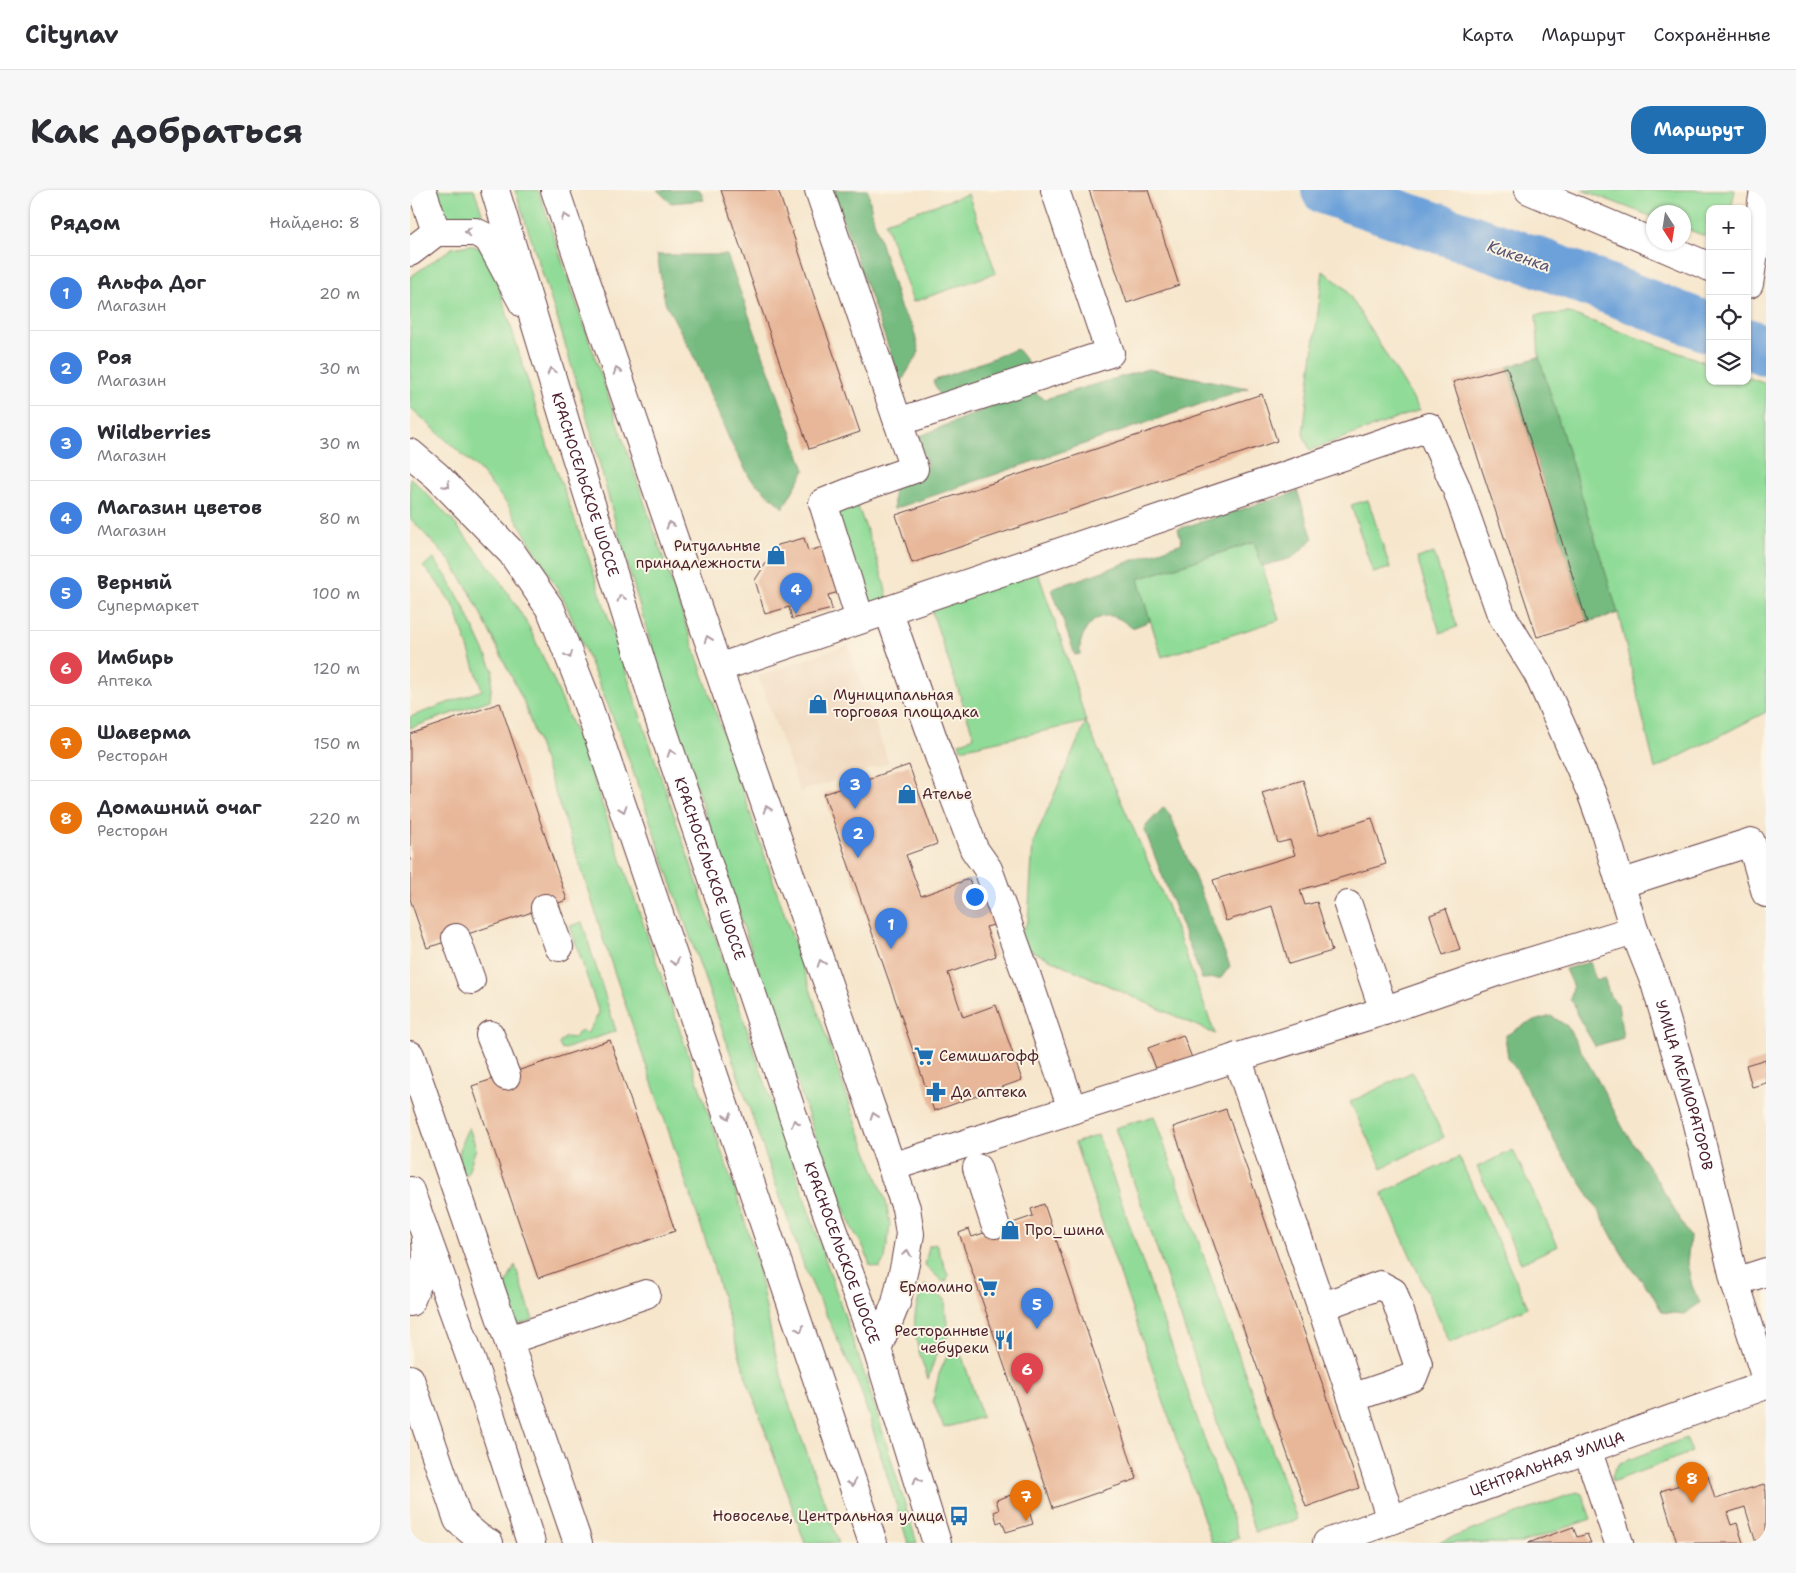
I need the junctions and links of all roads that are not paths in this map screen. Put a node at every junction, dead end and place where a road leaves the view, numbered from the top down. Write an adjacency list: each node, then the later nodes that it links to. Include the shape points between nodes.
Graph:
1 (422, 190): 9 (main road)
2 (495, 190): 13 (main road, КРАСНОСЕЛЬСКОЕ ШОССЕ)
3 (555, 190): 18 (main road, one-way to 3)
4 (819, 190): 14 (main road)
5 (1055, 190): 14 (main road, via 1110,353)
6 (1529, 190): 11 (main road)
7 (1764, 190): 12 (main road)
8 (410, 223): 9 (main road)
9 (436, 232): 10 (main road); 13 (main road, one-way to 9, via 488,238 475,232)
10 (410, 252)
11 (1706, 266)
12 (1754, 286)
13 (542, 340): 44 (main road, КРАСНОСЕЛЬСКОЕ ШОССЕ, one-way to 13, via 811,1169 660,721)
14 (898, 422): 17 (main road, via 914,469 823,503)
15 (410, 453): 54 (main road, one-way to 54, via 512,553 551,610 586,700)
16 (888, 610): 17 (main road); 19 (main road, УЛИЦА МЕЛИОРАТОРОВ, via 1429,427 1456,487 1501,614 1538,674 1591,792); 32 (main road, via 974,850 988,868 1026,971)
17 (860, 619): 18 (main road)
18 (718, 668): 33 (main road, one-way to 18)
19 (1620, 884): 20 (main road, via 1751,842); 23 (main road, УЛИЦА МЕЛИОРАТОРОВ)
20 (1766, 893)
21 (1348, 905): 27 (main road)
22 (545, 908): 25 (main road)
23 (1634, 930): 27 (main road, via 1496,972); 39 (main road, УЛИЦА МЕЛИОРАТОРОВ, via 1655,983 1695,1116)
24 (456, 938): 26 (main road)
25 (560, 947)
26 (471, 980)
27 (1384, 1011): 30 (main road)
28 (490, 1035): 31 (main road)
29 (410, 1055): 43 (main road)
30 (1237, 1057): 32 (main road); 42 (main road)
31 (506, 1076)
32 (1072, 1109): 33 (main road, via 912,1160)
33 (890, 1162): 44 (main road, one-way to 33, via 896,1302 910,1234 906,1208)
34 (977, 1168): 36 (main road)
35 (410, 1191): 37 (main road)
36 (995, 1224)
37 (426, 1235): 41 (main road, via 427,1259); 52 (main road, via 486,1401)
38 (1766, 1272): 39 (main road)
39 (1735, 1282): 46 (main road, УЛИЦА МЕЛИОРАТОРОВ)
40 (646, 1294): 43 (main road)
41 (410, 1302)
42 (1322, 1307): 48 (main road); 48 (main road, via 1380,1285 1393,1292 1418,1364 1413,1377)
43 (509, 1340): 53 (main road)
44 (877, 1349): 55 (main road, КРАСНОСЕЛЬСКОЕ ШОССЕ, one-way to 44)
45 (410, 1379): 51 (main road, via 458,1520)
46 (1766, 1380)
47 (1766, 1385): 49 (main road, ЦЕНТРАЛЬНАЯ УЛИЦА)
48 (1352, 1398): 50 (main road)
49 (1587, 1449): 50 (main road, ЦЕНТРАЛЬНАЯ УЛИЦА); 57 (main road)
50 (1391, 1520): 56 (main road, ЦЕНТРАЛЬНАЯ УЛИЦА)
51 (489, 1543)
52 (531, 1543)
53 (578, 1543)
54 (872, 1543)
55 (937, 1543)
56 (1327, 1543)
57 (1619, 1543)

